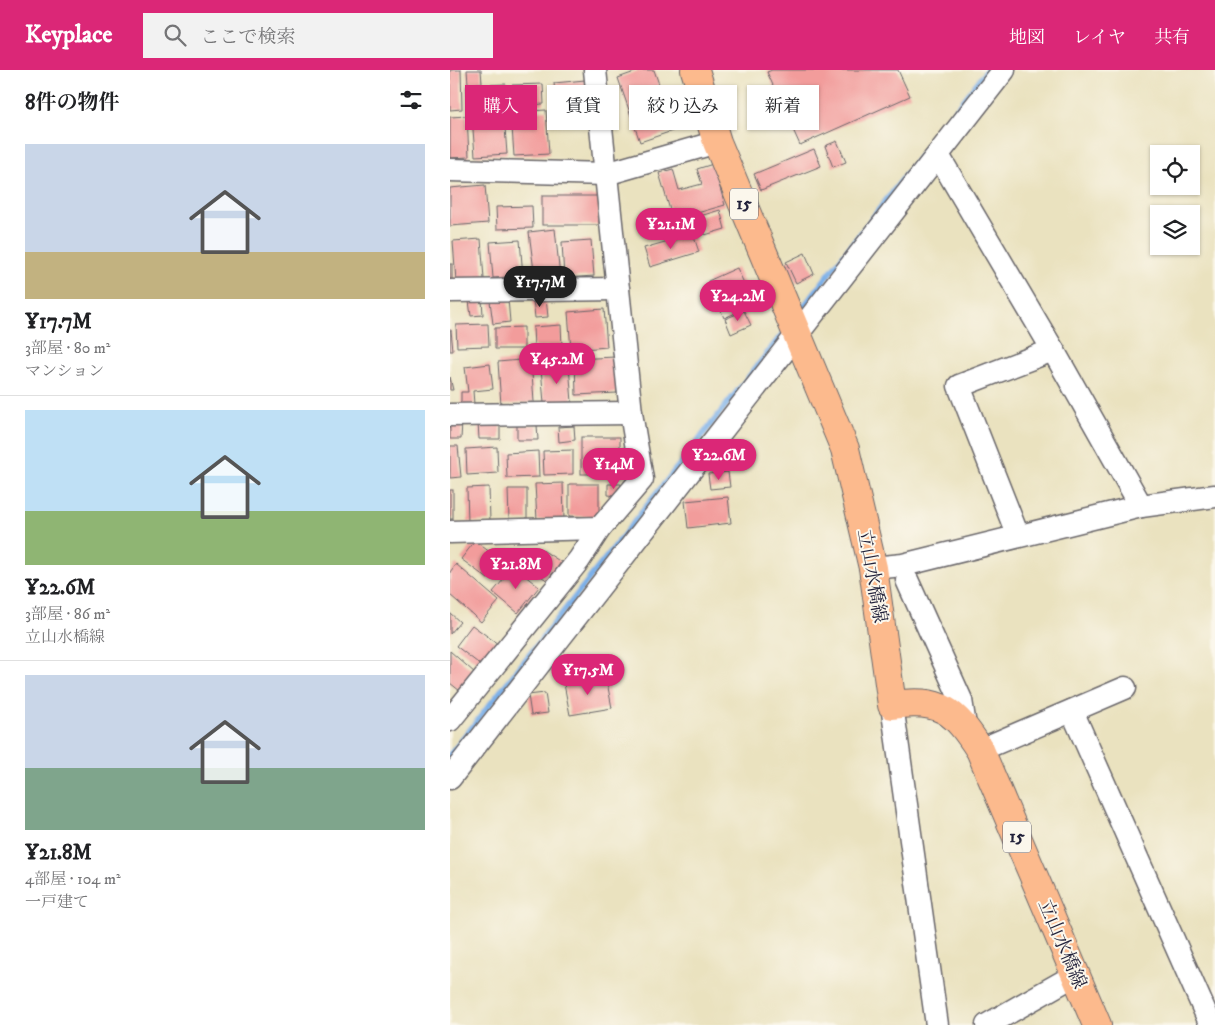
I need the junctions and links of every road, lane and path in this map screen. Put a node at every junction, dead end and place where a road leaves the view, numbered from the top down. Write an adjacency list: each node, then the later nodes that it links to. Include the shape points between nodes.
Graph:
1 (595, 70): 7 (street)
2 (695, 70): 4 (main road, 立山水橋線 / 15)
3 (1004, 70): 5 (street)
4 (717, 142): 7 (street); 10 (main road, 立山水橋線 / 15)
5 (938, 155): 10 (street); 11 (street)
6 (450, 170): 7 (street)
7 (606, 174): 8 (street)
8 (618, 289): 9 (street); 12 (street)
9 (450, 291)
10 (798, 336): 20 (main road, 立山水橋線 / 15, via 845,450); 21 (street)
11 (1053, 350): 15 (street); 18 (street, via 960,386)
12 (631, 413): 13 (street); 16 (street, via 642,479)
13 (450, 415)
14 (1215, 496): 15 (street)
15 (1141, 506): 18 (street)
16 (600, 528): 17 (street); 19 (street)
17 (452, 535)
18 (1018, 536): 20 (street, via 903,565)
19 (579, 560): 21 (street); 26 (street)
20 (873, 568): 24 (main road, 立山水橋線 / 15)
21 (603, 579): 29 (street)
22 (907, 580): 27 (street, via 961,700)
23 (1125, 688): 25 (street)
24 (892, 705): 27 (main road, 立山水橋線 / 15, via 913,702 946,708); 31 (street)
25 (1072, 710): 28 (street); 34 (street)
26 (450, 720)
27 (964, 726): 28 (main road, 立山水橋線 / 15)
28 (980, 750): 30 (main road, 立山水橋線 / 15)
29 (450, 778)
30 (1075, 975): 32 (street); 33 (main road, 立山水橋線 / 15)
31 (937, 1025)
32 (987, 1025)
33 (1097, 1025)
34 (1211, 1025)

